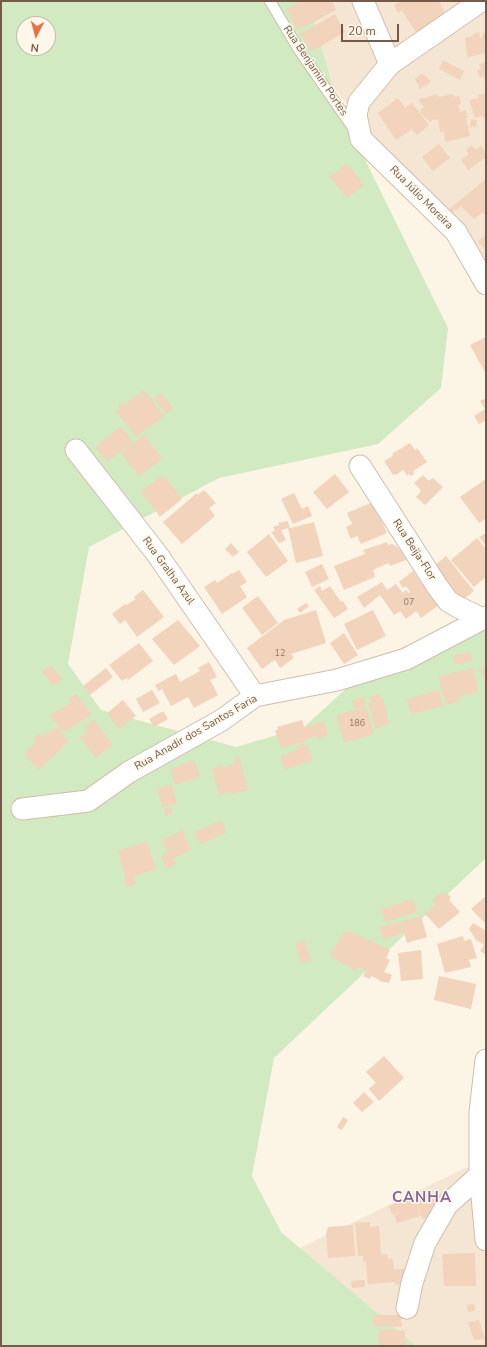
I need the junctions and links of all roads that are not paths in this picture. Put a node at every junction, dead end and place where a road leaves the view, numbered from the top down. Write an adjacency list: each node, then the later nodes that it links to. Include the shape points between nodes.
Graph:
1 (270, 1): 5 (lane, Rua Benjamim Portes, via 299,50)
2 (363, 1): 4 (street)
3 (480, 1): 4 (street)
4 (390, 64): 5 (street, via 359,102 356,115)
5 (361, 139): 6 (street, Rua Júlio Moreira, via 456,232)
6 (486, 284)
7 (76, 450): 10 (street, Rua Gralha Azul, via 157,554)
8 (360, 466): 9 (street, Rua Beija-Flor, via 448,601 458,608)
9 (484, 618): 10 (street, Rua Anadir dos Santos Faria, via 406,659 337,680)
10 (255, 696): 11 (street, Rua Anadir dos Santos Faria, via 222,720 129,772 88,801)
11 (22, 809)
12 (486, 1060): 13 (street, via 480,1112)
13 (480, 1175): 14 (street); 15 (street, via 447,1205 425,1243 412,1283)
14 (486, 1240)
15 (408, 1308)

